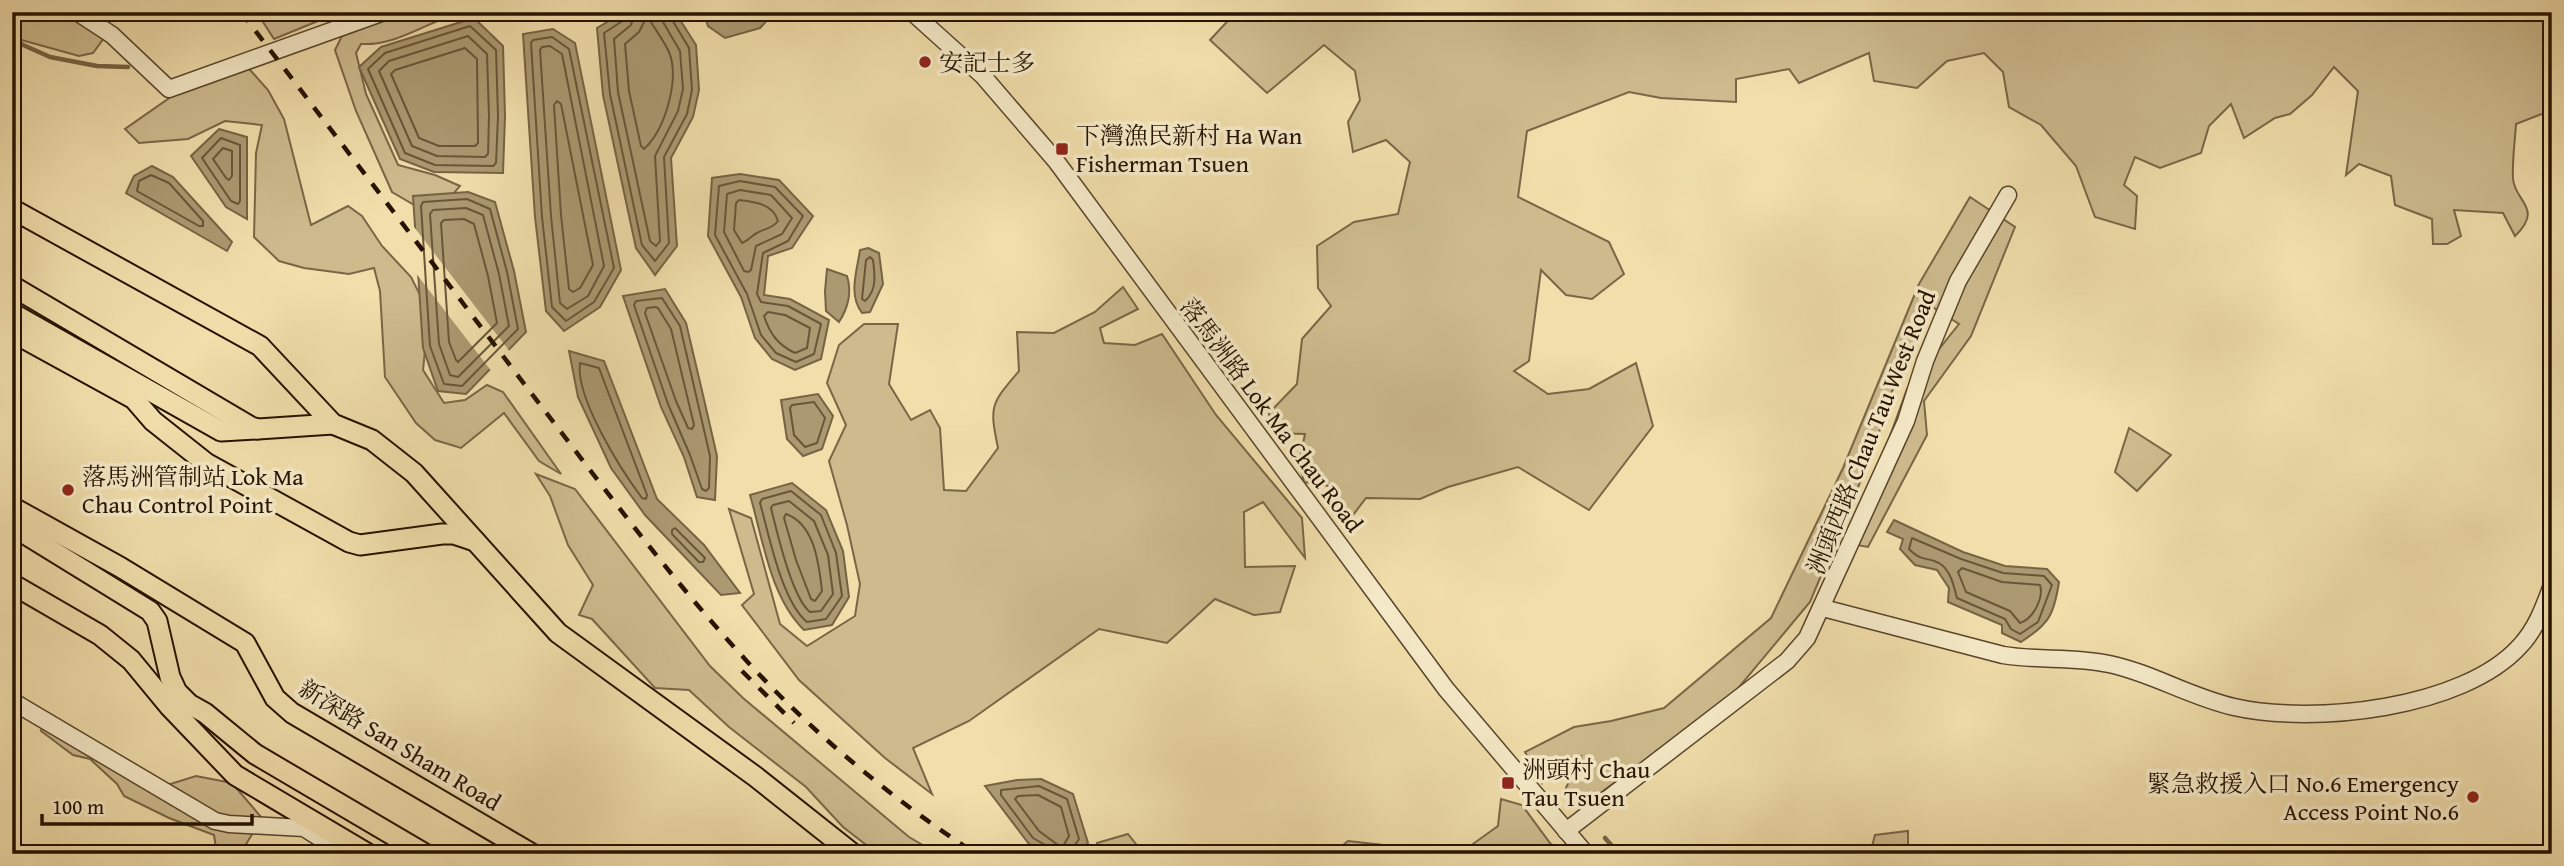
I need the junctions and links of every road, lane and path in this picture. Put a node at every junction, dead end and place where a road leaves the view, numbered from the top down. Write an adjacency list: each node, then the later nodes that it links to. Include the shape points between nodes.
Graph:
1 (77, 12): 2 (street, via 112,35 169,89)
2 (384, 12)
3 (912, 12): 18 (street, 落馬洲路 Lok Ma Chau Road, via 983,76 1049,152 1446,689)
4 (2008, 195): 16 (street, 洲頭西路 Chau Tau West Road, via 1958,281 1906,421)
5 (12, 209): 9 (main road, via 260,346)
6 (12, 286): 10 (main road)
7 (12, 313): 10 (main road, via 221,431)
8 (12, 332): 13 (main road, via 134,399 153,421 206,463 349,542 360,545 442,534)
9 (333, 424): 10 (main road); 13 (main road, via 372,440 414,473)
10 (258, 429)
11 (12, 507): 22 (main road, 新深路 San Sham Road, via 245,643 275,698 292,713)
12 (12, 526): 21 (main road, via 150,611 170,677 190,704 255,754)
13 (475, 541): 23 (main road, via 558,633)
14 (12, 584): 20 (main road, via 100,635 131,660 235,775)
15 (2552, 585): 16 (street, via 2526,639 2482,676 2404,702 2313,715 2235,707 2110,664 2003,655)
16 (1823, 607): 18 (street, 洲頭西路 Chau Tau West Road, via 1807,638 1787,661)
17 (12, 701): 19 (street, via 215,821 304,828)
18 (1566, 831): 24 (street, 落馬洲路 Lok Ma Chau Road)
19 (345, 854)
20 (368, 854)
21 (425, 854)
22 (533, 854)
23 (853, 854)
24 (1586, 854)

